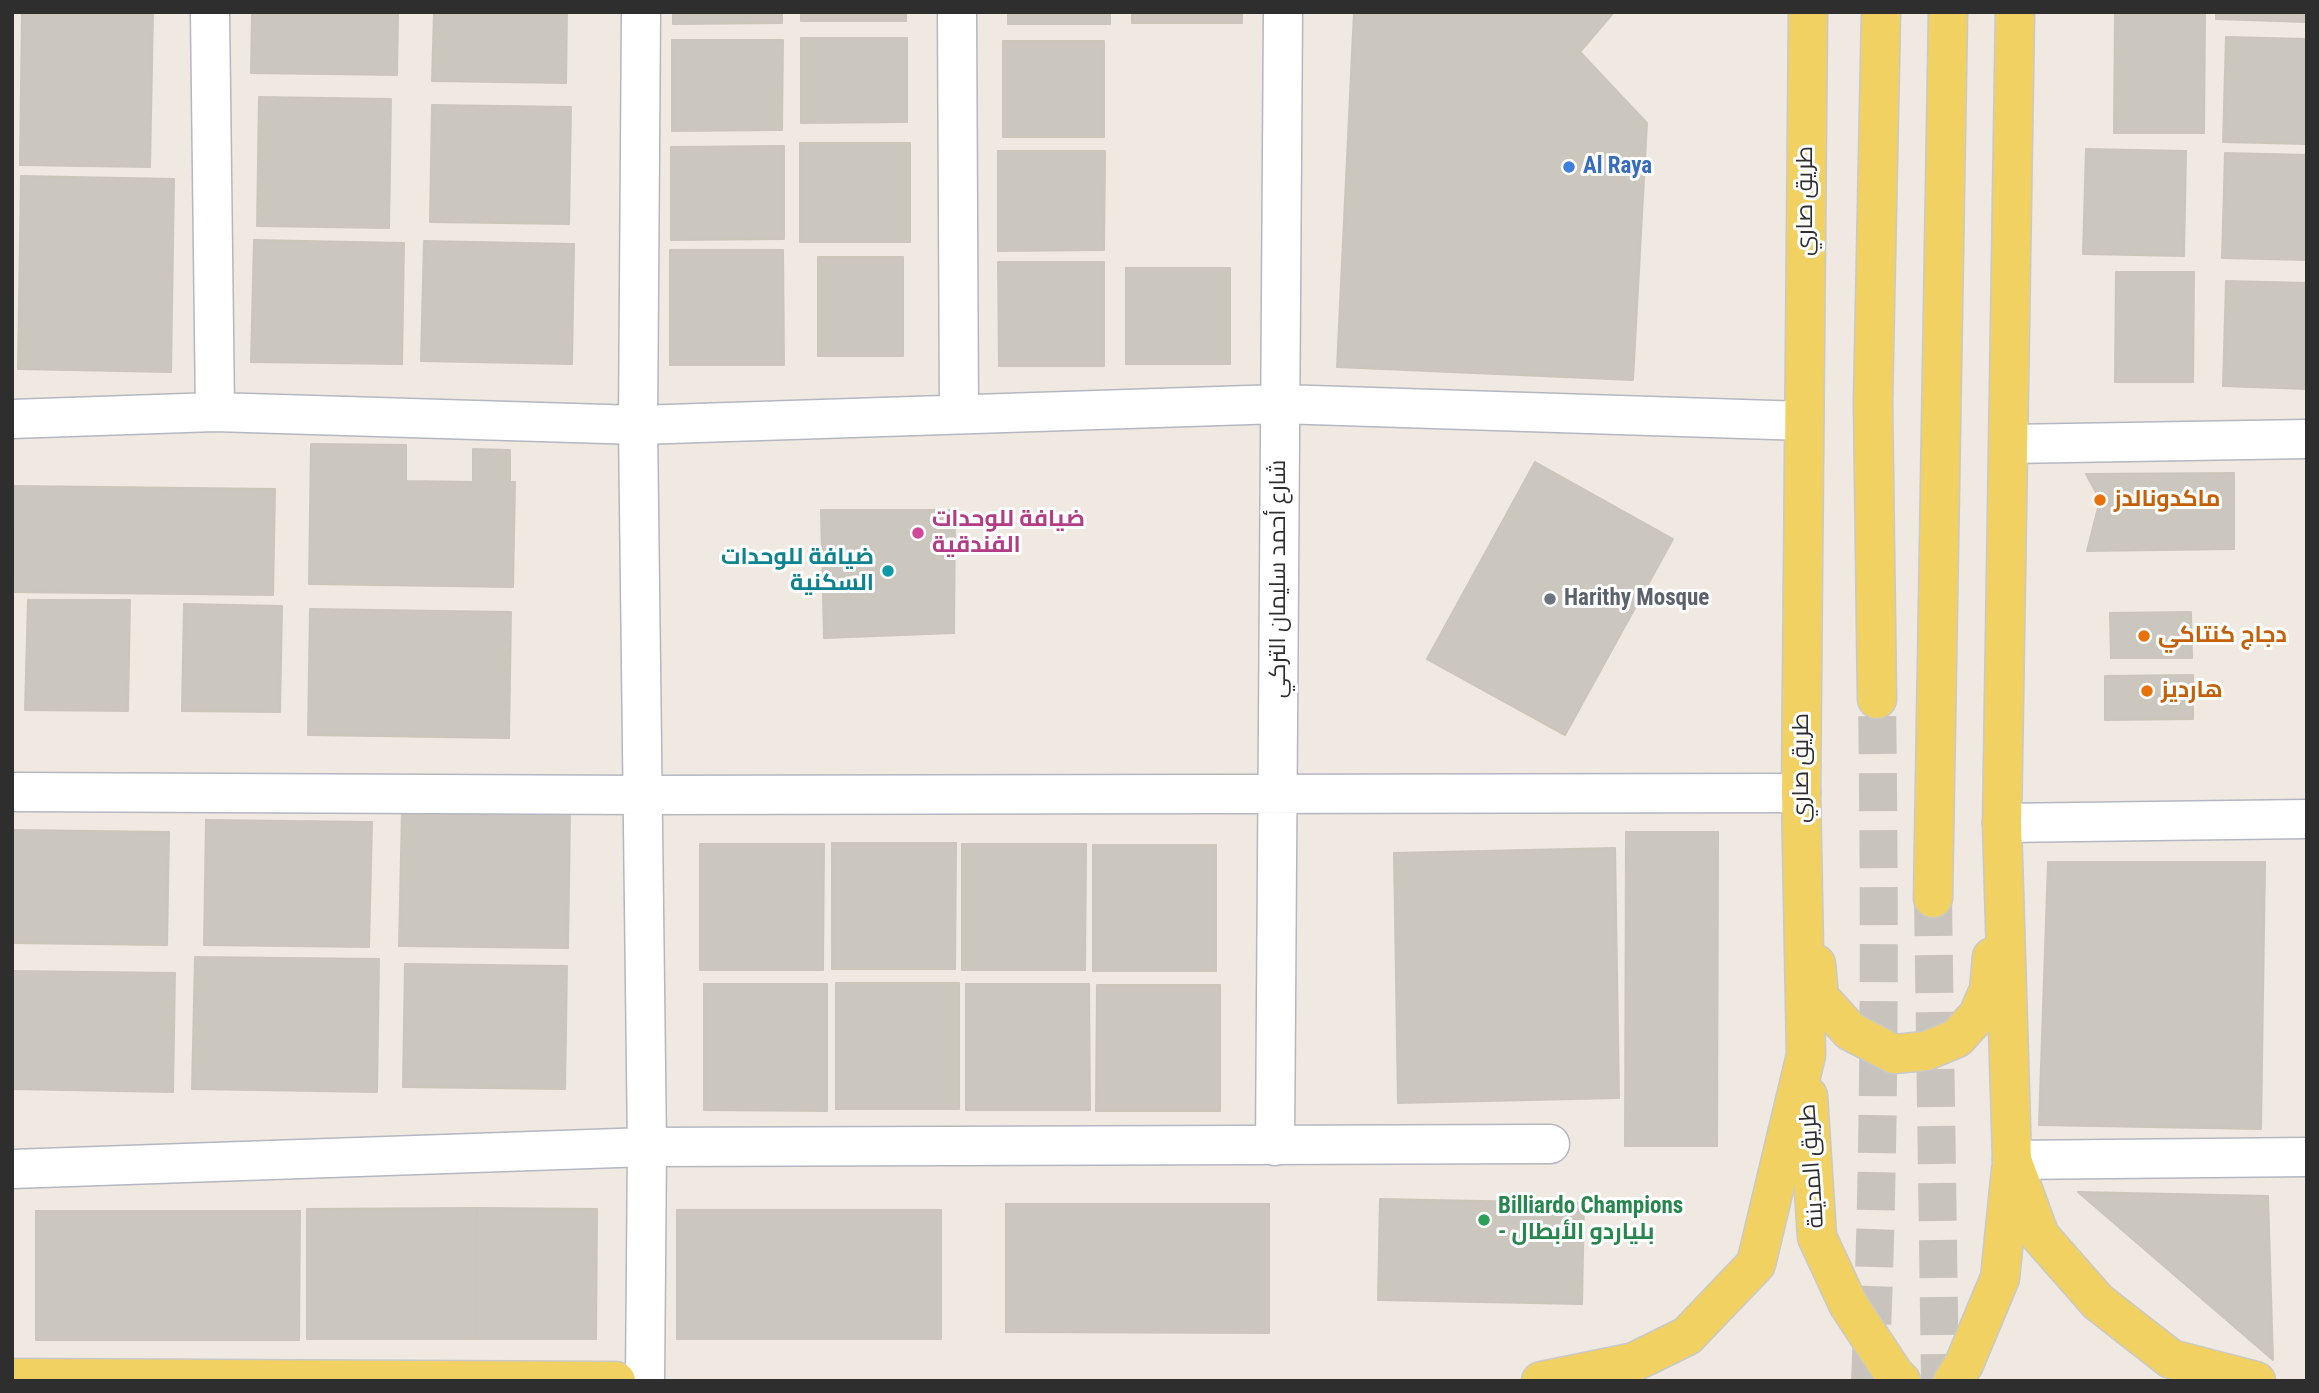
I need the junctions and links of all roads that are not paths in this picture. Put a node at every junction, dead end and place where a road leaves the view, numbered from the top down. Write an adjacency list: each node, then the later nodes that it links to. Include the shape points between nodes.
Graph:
1 (210, 12): 10 (street)
2 (641, 12): 14 (street)
3 (957, 12): 11 (street)
4 (1283, 12): 9 (street, شارع أحمد سليمان التركي)
5 (1808, 12): 13 (main road, طريق صاري)
6 (1881, 12): 17 (main road, via 1873,402)
7 (1948, 12): 25 (main road)
8 (2015, 12): 16 (main road)
9 (1280, 404): 11 (street); 13 (street); 19 (street, شارع أحمد سليمان التركي)
10 (215, 412): 12 (street); 14 (street)
11 (959, 414): 14 (street)
12 (12, 419)
13 (1804, 421): 20 (main road, طريق صاري)
14 (638, 425): 21 (street)
15 (2307, 439): 16 (street)
16 (2010, 444): 23 (main road)
17 (1877, 699)
18 (12, 792): 21 (street)
19 (1278, 793): 20 (street); 21 (street); 28 (street, شارع أحمد سليمان التركي)
20 (1801, 793): 24 (main road, طريق صاري)
21 (640, 794): 29 (street)
22 (2307, 819): 23 (street)
23 (2002, 823): 24 (main road, via 1989,990 1978,1015 1958,1038 1926,1051 1894,1054 1850,1031 1819,997); 31 (main road)
24 (1803, 851): 26 (main road, طريق صاري)
25 (1933, 898)
26 (1806, 1055): 36 (main road, طريق صاري, via 1756,1264 1687,1336 1634,1362); 37 (main road, طريق المدينة, via 1817,1237 1848,1304)
27 (1550, 1144): 28 (street)
28 (1275, 1146): 29 (street)
29 (647, 1147): 32 (street); 35 (street)
30 (2307, 1157): 31 (street)
31 (2012, 1160): 38 (main road, via 2000,1278); 39 (main road, via 2040,1236 2098,1302 2171,1359)
32 (12, 1168)
33 (12, 1378): 34 (main road)
34 (616, 1381)
35 (645, 1381)
36 (1541, 1381)
37 (1901, 1381)
38 (1953, 1381)
39 (2256, 1381)

